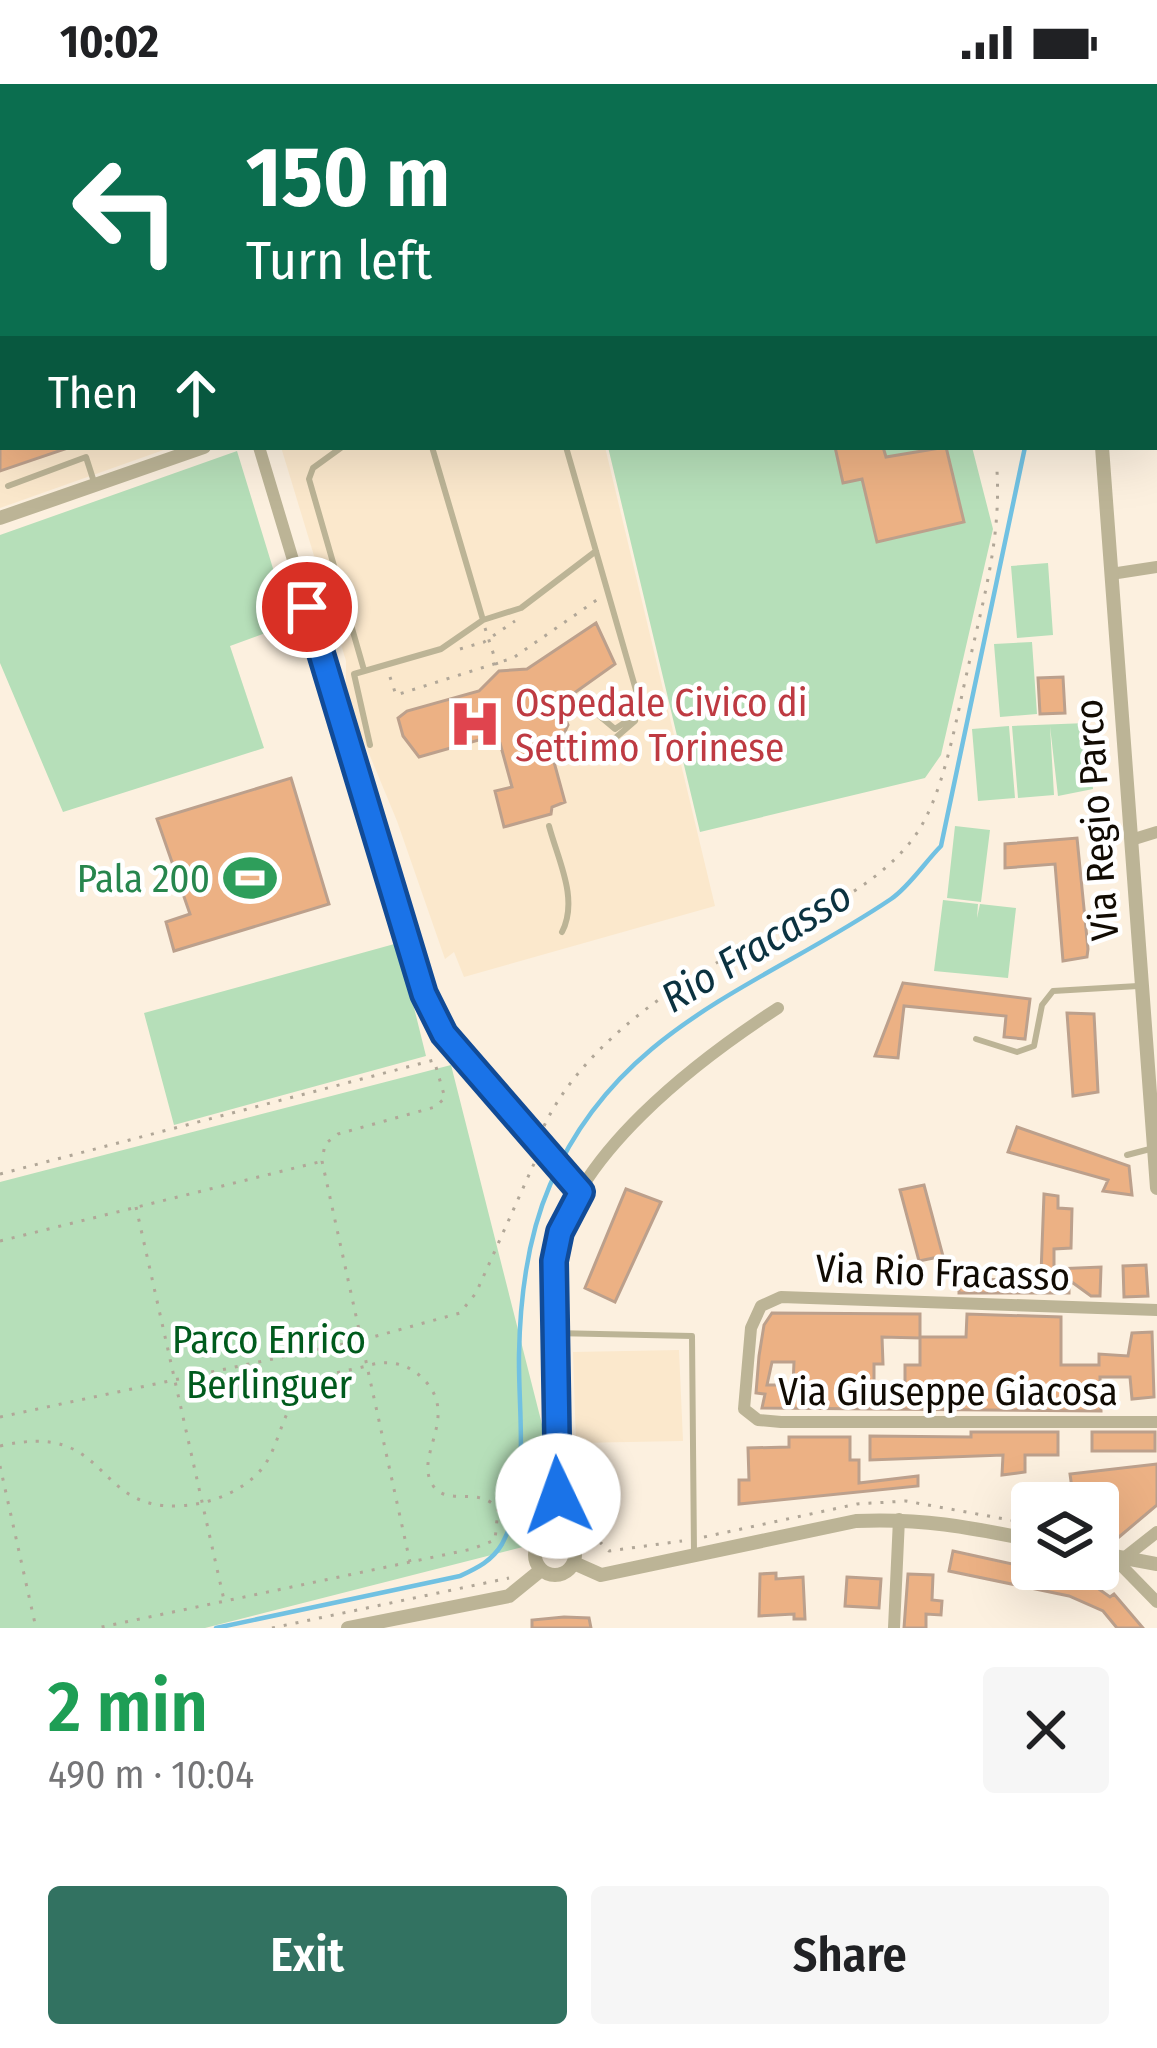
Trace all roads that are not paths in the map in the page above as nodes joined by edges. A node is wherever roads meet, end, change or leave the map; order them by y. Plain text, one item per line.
1 (83, 450) edge
2 (195, 450) edge
3 (260, 450) edge
4 (339, 450) edge
5 (433, 450) edge
6 (567, 450) edge
7 (1102, 450) edge
8 (86, 457) junction
9 (95, 485) junction
10 (8, 486) dead end
11 (0, 518) edge
12 (596, 551) junction
13 (1157, 567) edge
14 (1112, 574) junction
15 (483, 620) junction
16 (364, 670) junction
17 (569, 712) dead end
18 (637, 718) junction
19 (559, 742) dead end
20 (370, 745) dead end
21 (549, 826) dead end
22 (1157, 832) edge
23 (1131, 840) junction
24 (562, 932) dead end
25 (1142, 986) junction
26 (778, 1008) dead end
27 (976, 1039) dead end
28 (1155, 1148) edge
29 (1127, 1155) dead end
30 (1157, 1188) edge
31 (581, 1192) junction
32 (1157, 1310) edge
33 (553, 1333) junction
34 (744, 1408) joint
35 (1157, 1422) edge
36 (899, 1519) junction
37 (1157, 1532) edge
38 (557, 1535) junction
39 (1011, 1536) edge
40 (1119, 1552) edge
41 (694, 1553) junction
42 (1119, 1557) edge
43 (574, 1563) junction
44 (1119, 1564) edge
45 (1157, 1564) edge
46 (541, 1570) junction
47 (1157, 1602) edge
48 (348, 1628) edge
49 (894, 1628) edge

1 - 8 lane
2 - 9 street
3 - 31 street
4 - 16 lane
5 - 15 lane
6 - 12 lane
7 - 14 street, Via Regio Parco
8 - 9 lane
8 - 10 lane
9 - 11 street
12 - 15 lane
12 - 18 lane
13 - 14 street
14 - 23 street, Via Regio Parco
15 - 16 lane
16 - 20 lane
17 - 18 lane
18 - 19 lane
21 - 24 lane
22 - 23 street
23 - 25 street, Via Regio Parco
25 - 27 lane
25 - 28 street, Via Regio Parco
26 - 31 street
28 - 29 lane
28 - 30 street, Via Regio Parco
31 - 33 street
32 - 34 street, Via Rio Fracasso
33 - 38 street
33 - 41 lane
34 - 35 street, Via Giuseppe Giacosa
36 - 39 street
36 - 41 street
36 - 49 street
37 - 40 street
38 - 43 street
38 - 46 street
41 - 43 street
42 - 45 street
43 - 46 street
44 - 47 street
46 - 48 street

